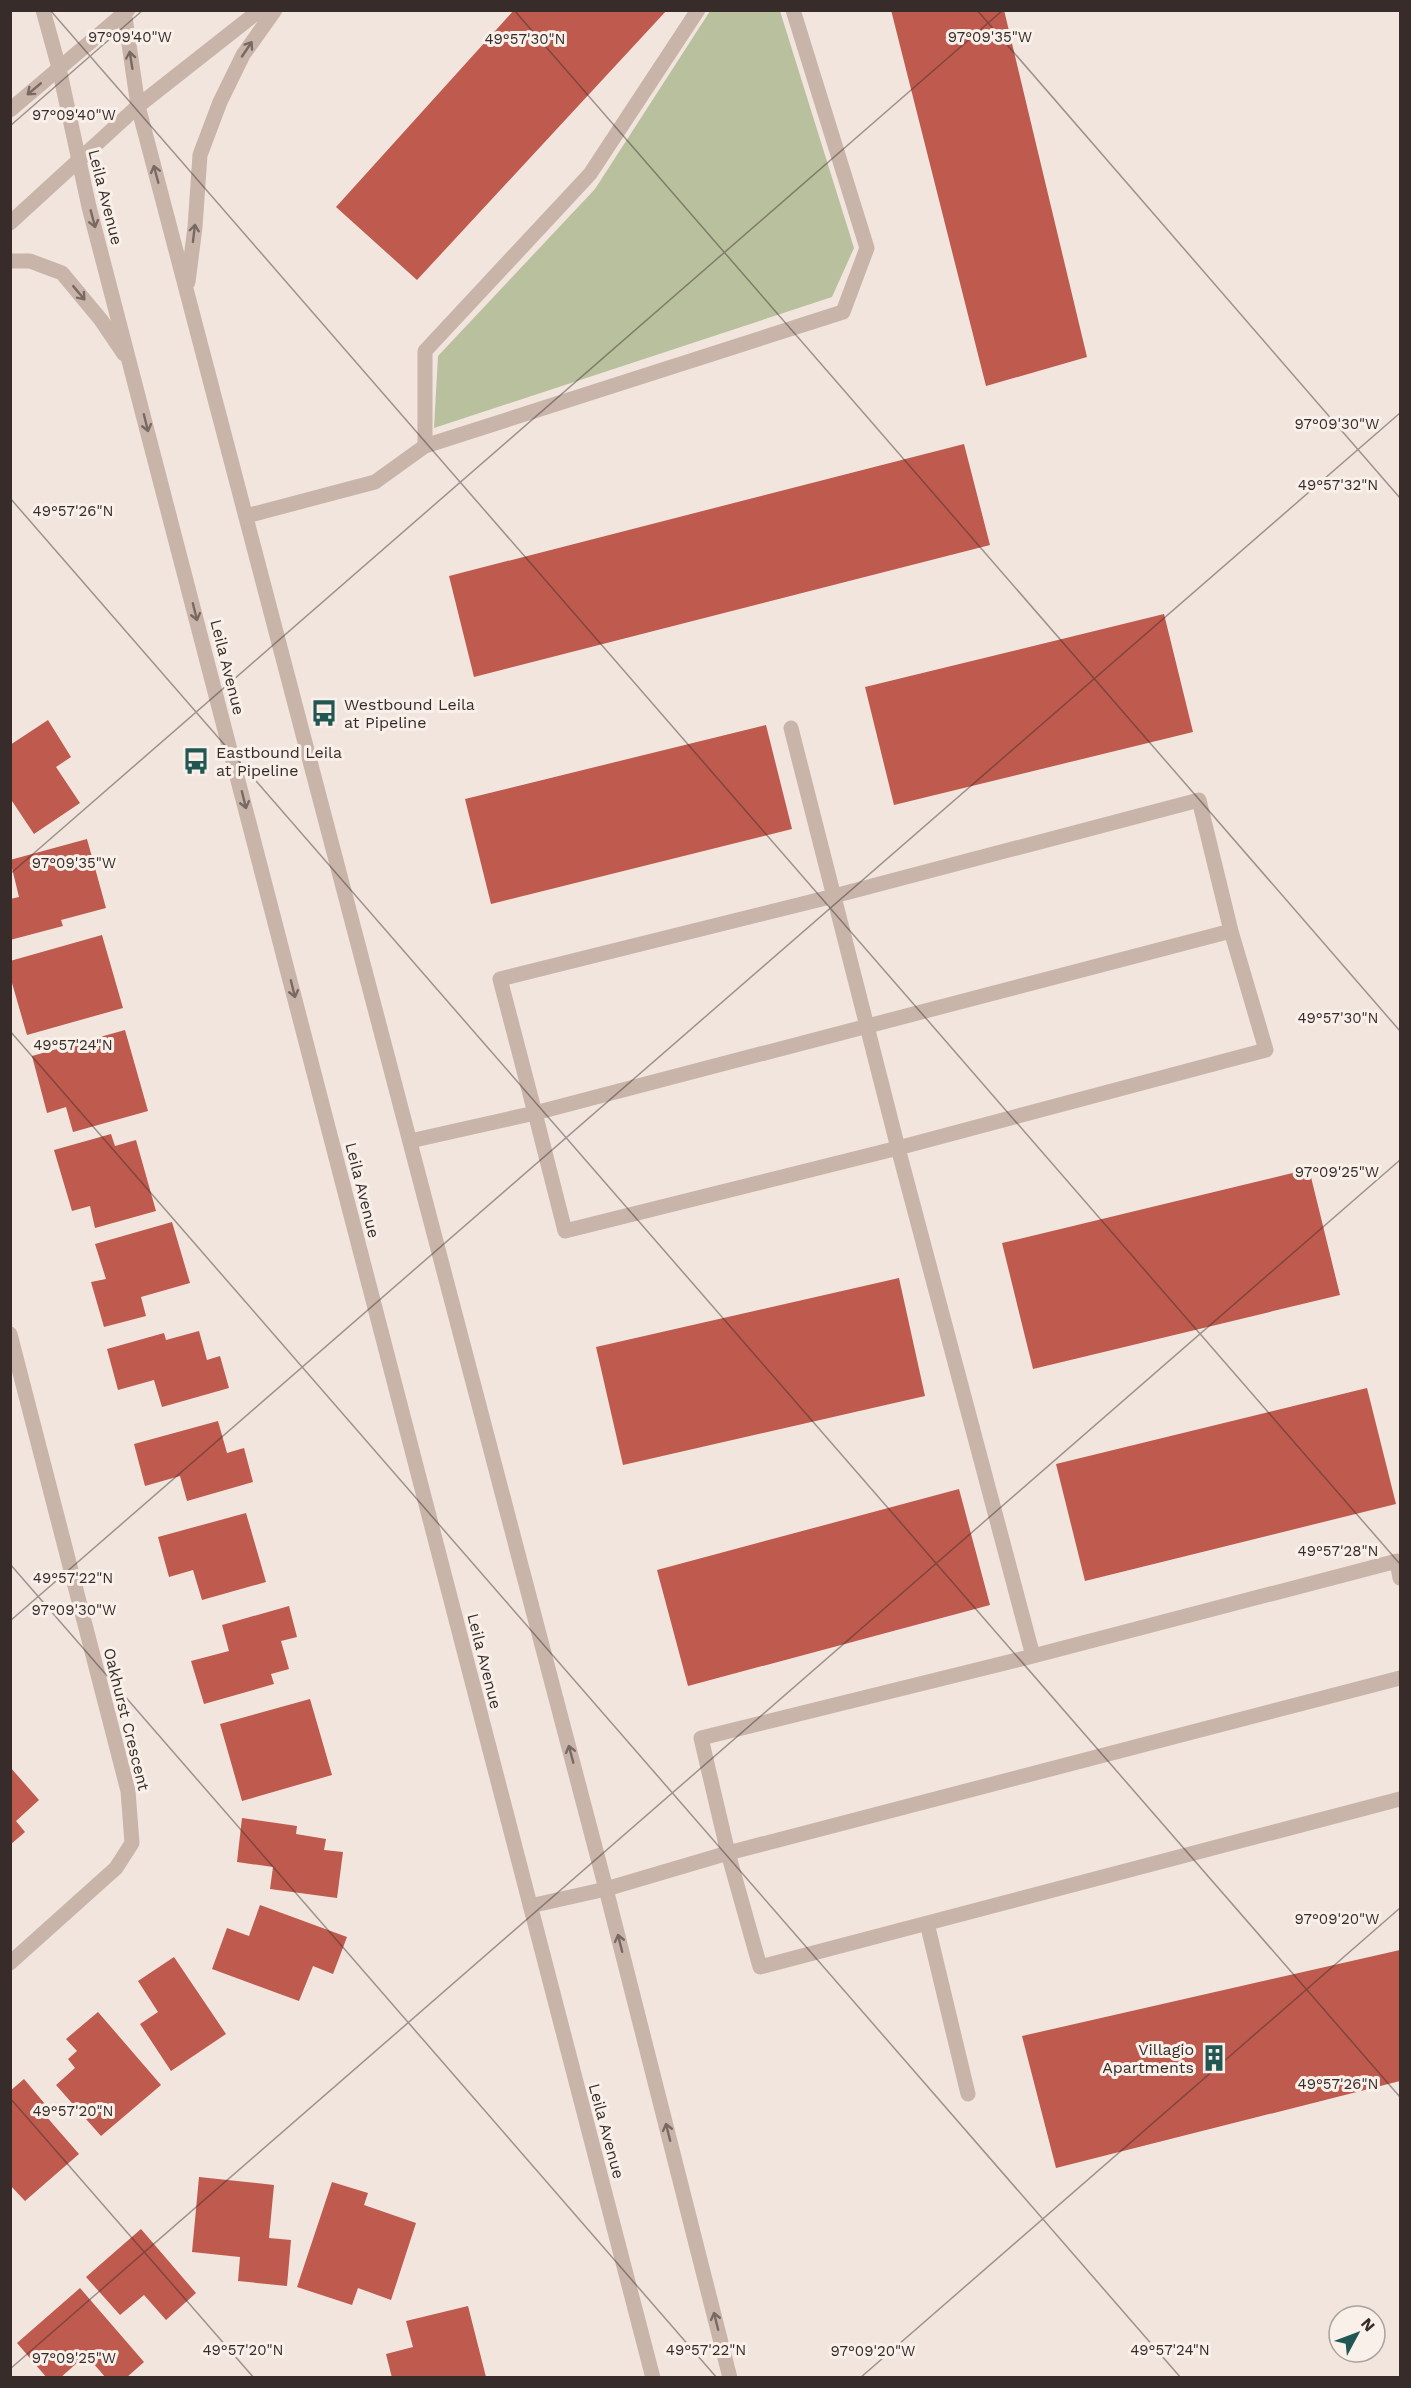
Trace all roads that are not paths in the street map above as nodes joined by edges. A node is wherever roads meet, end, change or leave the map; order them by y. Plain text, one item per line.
1 (43, 10) edge
2 (260, 10) edge
3 (275, 10) edge
4 (698, 10) edge
5 (793, 10) edge
6 (126, 12) edge
7 (59, 68) junction
8 (138, 106) junction
9 (10, 110) edge
10 (78, 163) junction
11 (10, 223) edge
12 (10, 261) edge
13 (187, 291) junction
14 (132, 366) junction
15 (425, 446) junction
16 (246, 516) junction
17 (791, 728) dead end
18 (834, 896) junction
19 (1232, 931) junction
20 (866, 1025) junction
21 (535, 1113) junction
22 (410, 1141) junction
23 (898, 1148) junction
24 (10, 1334) edge
25 (1401, 1578) edge
26 (1033, 1656) junction
27 (1401, 1678) edge
28 (1401, 1799) edge
29 (728, 1853) junction
30 (606, 1888) junction
31 (530, 1906) junction
32 (927, 1923) junction
33 (10, 1963) edge
34 (969, 2094) dead end
35 (653, 2378) edge
36 (730, 2378) edge

1 - 7 street, Leila Avenue
2 - 8 street
13 -> 3 street
4 - 15 street
5 - 15 street
6 - 7 street
8 -> 6 street
7 -> 9 street
7 - 10 street, Leila Avenue
8 - 10 street
13 -> 8 street
10 - 11 street
10 -> 14 street, Leila Avenue
12 -> 14 street
13 - 16 street
14 -> 31 street, Leila Avenue
15 - 16 street
16 - 22 street
17 - 18 street
18 - 19 street
18 - 20 street
18 - 21 street
19 - 20 street
19 - 23 street
20 - 21 street
20 - 23 street
21 - 22 street
21 - 23 street
30 -> 22 street
23 - 26 street
24 - 33 street, Oakhurst Crescent
25 - 26 street
26 - 29 street
27 - 29 street
28 - 32 street
29 - 30 street
29 - 32 street
30 - 31 street
36 -> 30 street
31 - 35 street, Leila Avenue
32 - 34 street

